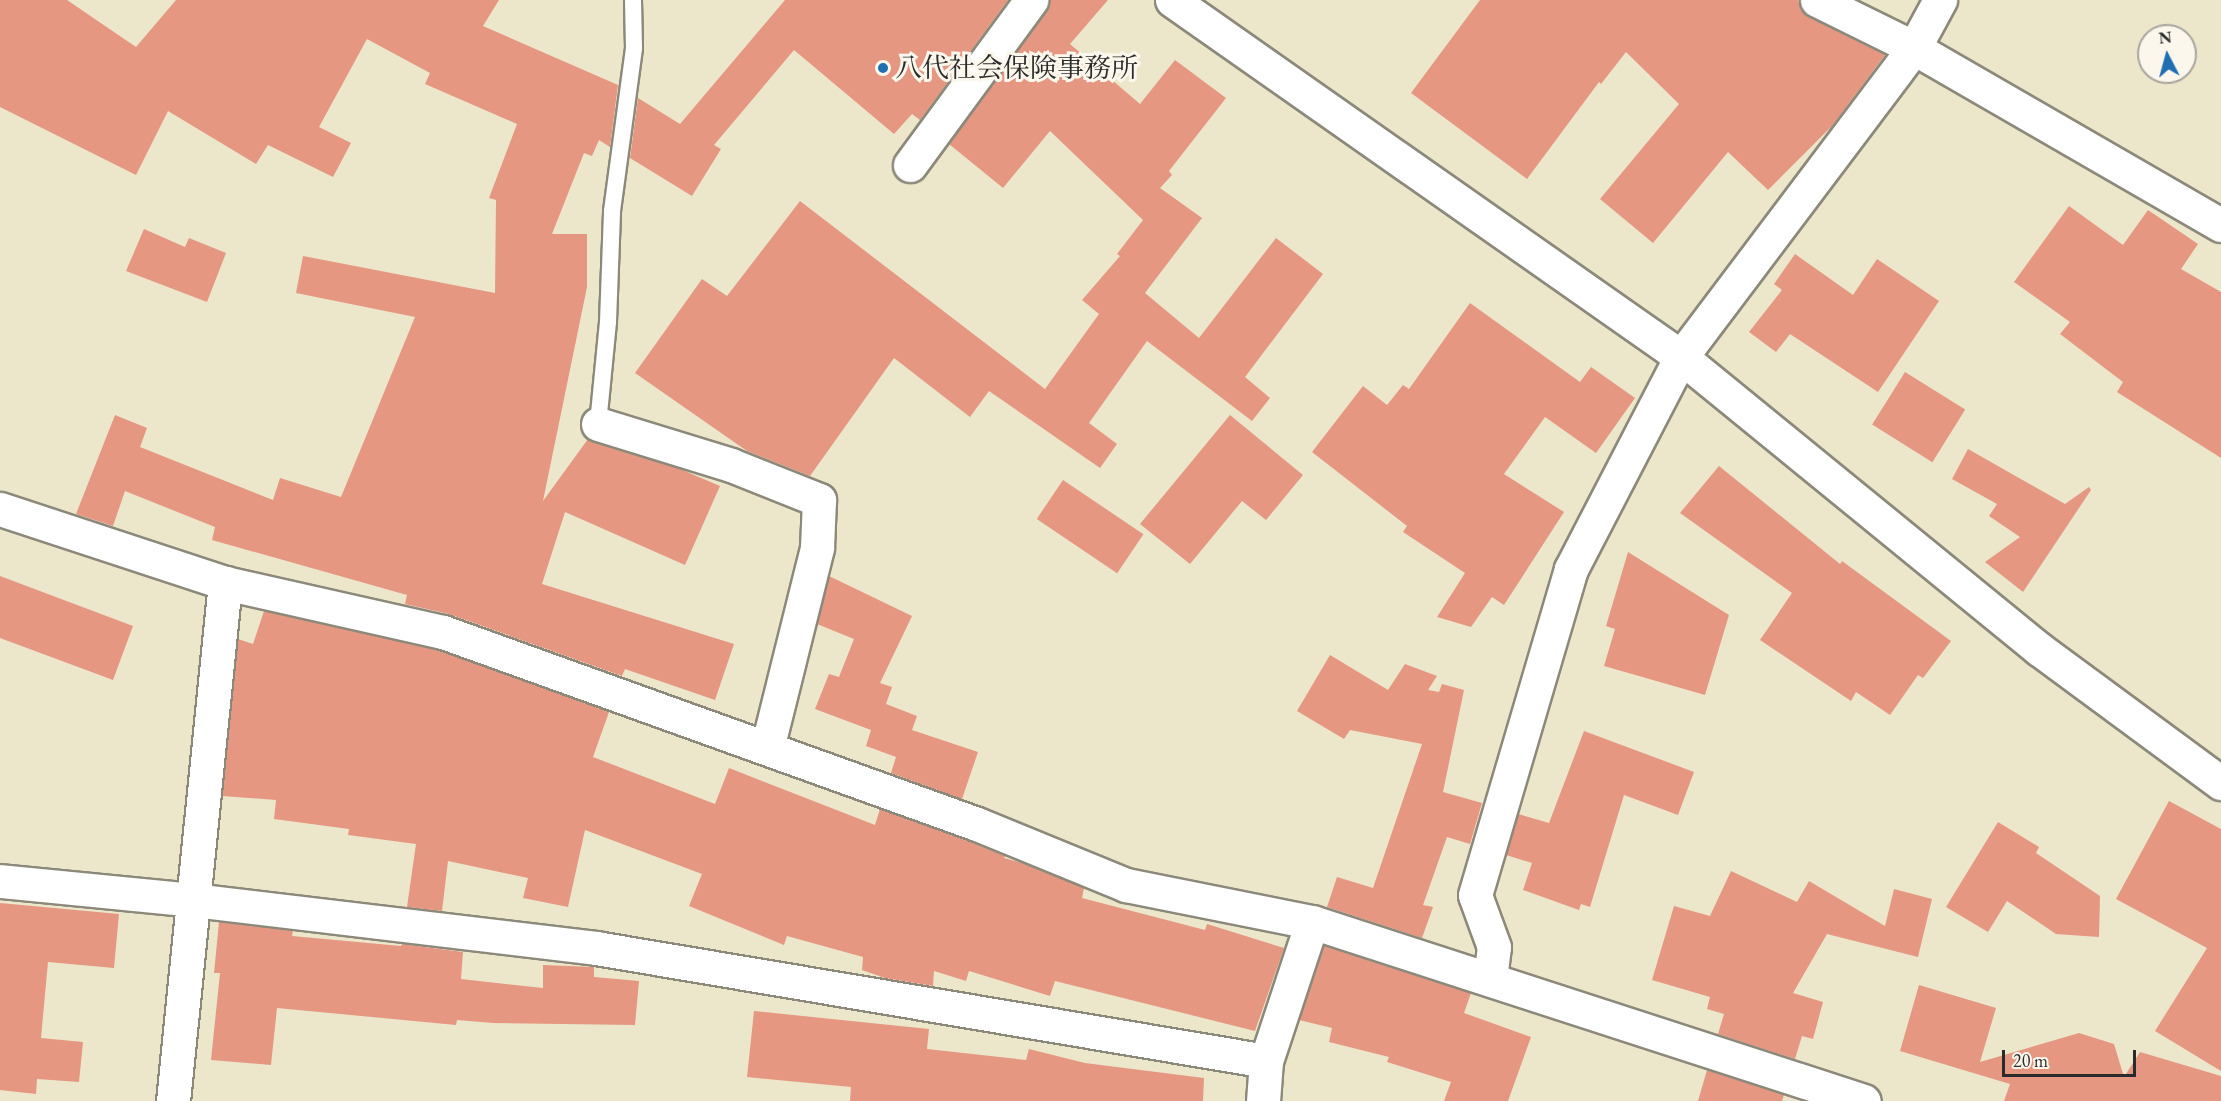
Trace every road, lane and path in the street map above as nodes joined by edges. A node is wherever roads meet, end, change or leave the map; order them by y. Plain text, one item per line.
1 (633, 0) edge
2 (1031, 0) edge
3 (1172, 0) edge
4 (1817, 0) edge
5 (1940, 0) edge
6 (1914, 48) junction
7 (910, 165) dead end
8 (2221, 225) edge
9 (1681, 357) junction
10 (598, 424) joint
11 (0, 509) edge
12 (225, 583) junction
13 (767, 748) junction
14 (2221, 783) edge
15 (0, 881) edge
16 (194, 900) junction
17 (1312, 922) junction
18 (1490, 979) junction
19 (1266, 1060) junction
20 (173, 1101) edge
21 (1263, 1101) edge
22 (1864, 1101) edge

1 - 10 lane
2 - 7 street
3 - 9 street
4 - 6 street
5 - 6 street
6 - 8 street
6 - 9 street
9 - 14 street
9 - 18 street
10 - 13 street
11 - 12 street
12 - 13 street
12 - 16 street
13 - 17 street
15 - 16 street
16 - 19 street
16 - 20 street
17 - 18 street
17 - 19 street
18 - 22 street
19 - 21 street

